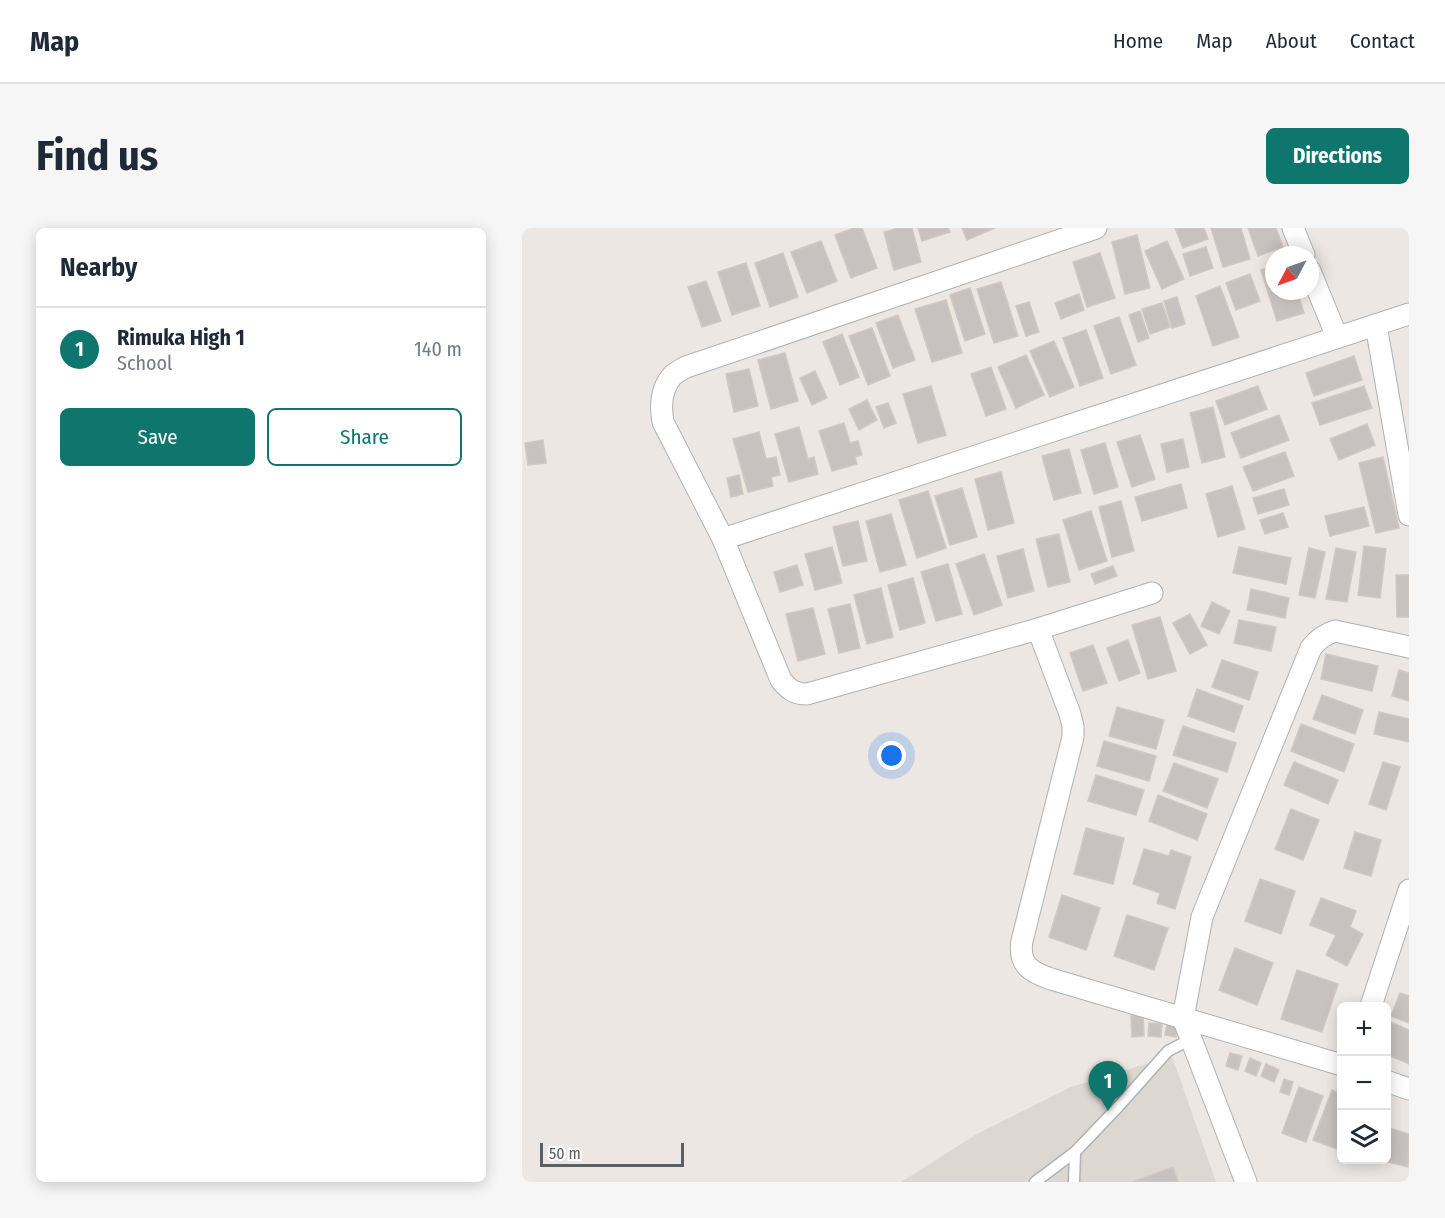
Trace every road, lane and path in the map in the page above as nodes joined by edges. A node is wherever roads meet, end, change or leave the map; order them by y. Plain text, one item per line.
1 (1096, 228) edge
2 (1293, 228) edge
3 (1300, 246) edge
4 (1319, 293) edge
5 (1409, 314) edge
6 (1376, 325) junction
7 (1337, 337) junction
8 (1409, 514) edge
9 (723, 539) junction
10 (1152, 593) dead end
11 (1038, 629) junction
12 (1409, 647) edge
13 (1409, 890) edge
14 (1372, 1002) edge
15 (1183, 1018) junction
16 (1191, 1039) junction
17 (1337, 1064) edge
18 (1391, 1083) edge
19 (1409, 1089) edge
20 (1075, 1152) junction
21 (1035, 1182) edge
22 (1074, 1182) edge
23 (1246, 1182) edge

1 - 9 street
2 - 3 street
4 - 7 street
5 - 6 street
6 - 7 street
6 - 8 street
7 - 9 street
9 - 11 street
10 - 11 street
11 - 15 street
12 - 15 street
13 - 14 street
15 - 16 street
15 - 17 street
16 - 20 lane
16 - 23 street
18 - 19 street
20 - 21 lane
20 - 22 lane

